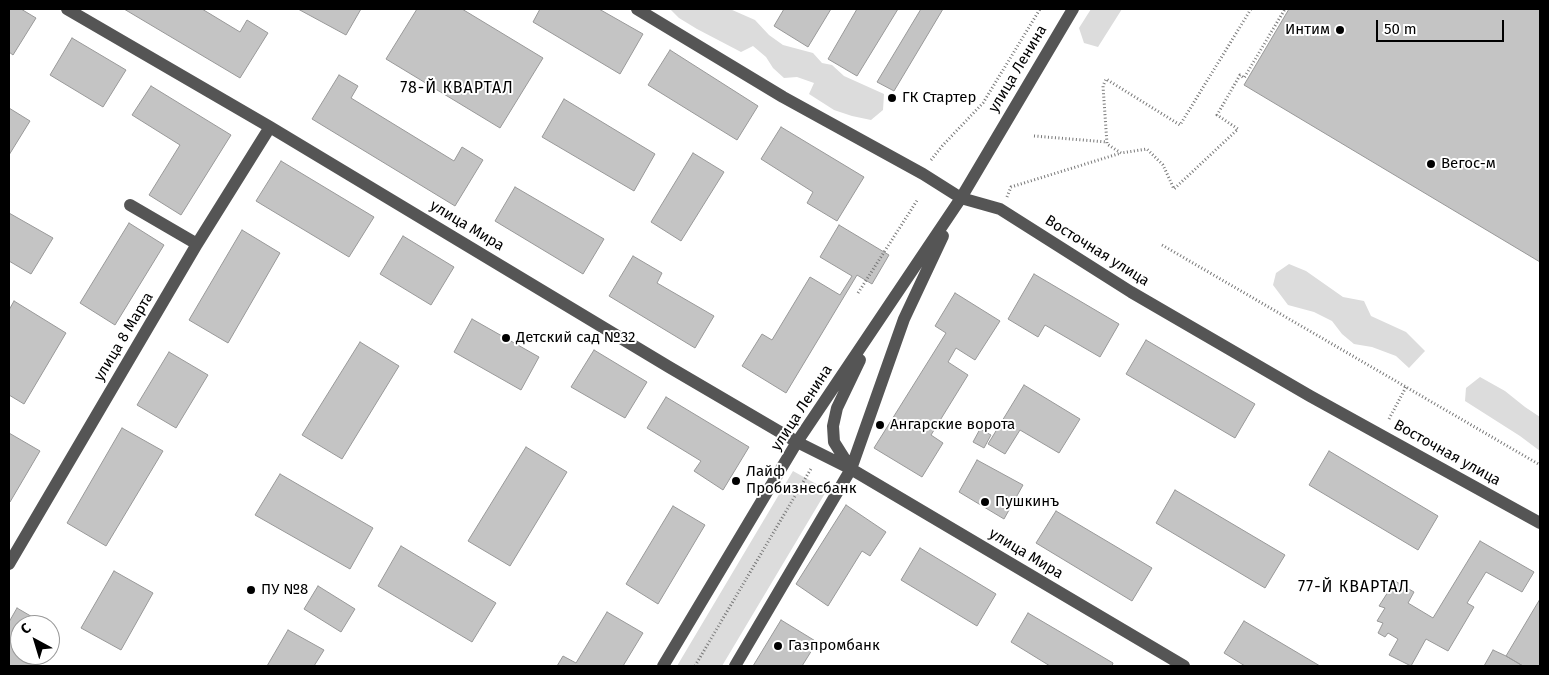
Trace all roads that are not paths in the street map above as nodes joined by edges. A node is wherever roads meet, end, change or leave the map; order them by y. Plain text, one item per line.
1 (68, 9) edge
2 (637, 9) edge
3 (1073, 9) edge
4 (270, 127) junction
5 (961, 198) junction
6 (130, 205) dead end
7 (198, 244) junction
8 (879, 321) junction
9 (797, 442) junction
10 (851, 470) junction
11 (1540, 523) edge
12 (9, 564) edge
13 (1166, 662) edge
14 (662, 666) edge
15 (735, 666) edge
16 (1184, 666) edge

1 - 4 street, улица Мира
2 - 5 street, Восточная улица
3 - 5 street, улица Ленина
4 - 7 street, улица 8 Марта
4 - 9 street, улица Мира
5 - 8 street, улица Ленина
5 - 10 street, улица Ленина
5 - 11 street, Восточная улица
6 - 7 street
7 - 12 street, улица 8 Марта
8 - 9 street, улица Ленина
8 - 10 street, улица Мира
9 - 10 street, улица Мира
9 - 14 street, улица Ленина
10 - 13 street, улица Мира
10 - 15 street, улица Ленина
13 - 16 street, улица Мира

